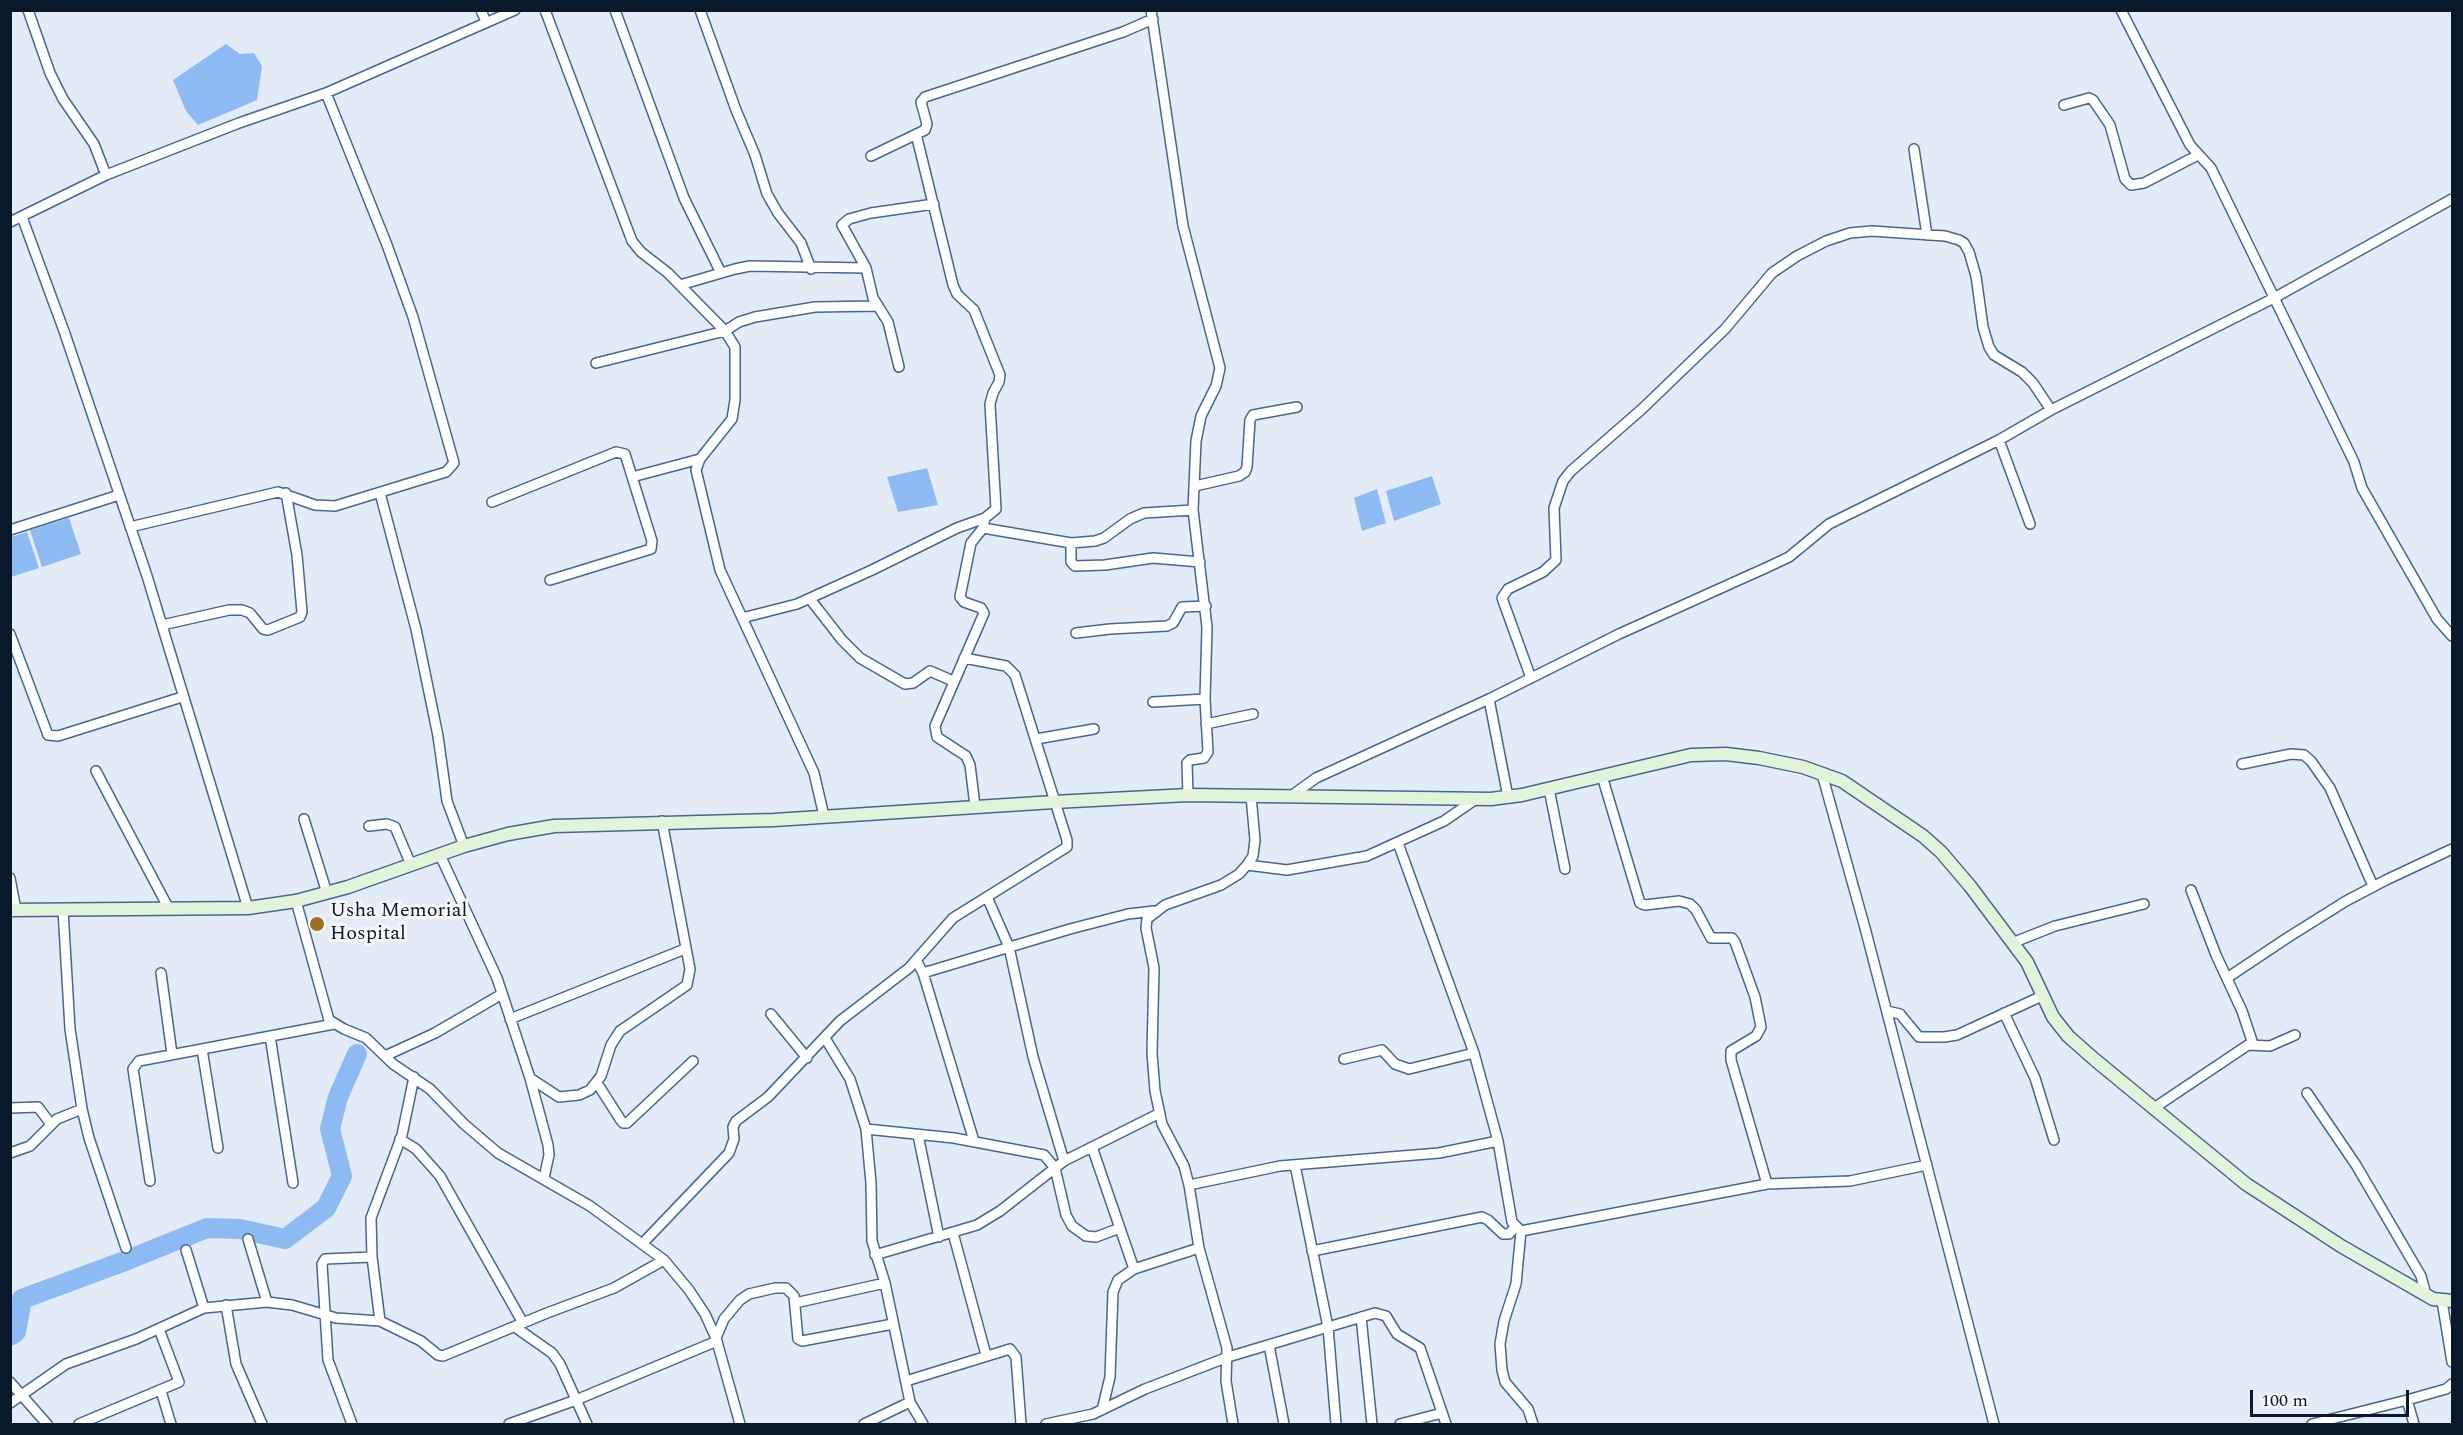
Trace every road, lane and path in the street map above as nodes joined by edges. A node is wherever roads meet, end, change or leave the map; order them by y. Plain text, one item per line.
1 (28, 10) edge
2 (481, 10) edge
3 (515, 10) edge
4 (545, 10) edge
5 (615, 10) edge
6 (700, 10) edge
7 (2121, 10) edge
8 (1152, 15) edge
9 (486, 22) junction
10 (326, 93) junction
11 (2064, 105) dead end
12 (916, 134) junction
13 (1914, 149) dead end
14 (2198, 155) junction
15 (871, 156) dead end
16 (106, 175) junction
17 (2452, 199) edge
18 (934, 204) junction
19 (22, 217) junction
20 (10, 222) edge
21 (1928, 235) junction
22 (866, 268) junction
23 (811, 269) junction
24 (721, 273) junction
25 (680, 285) junction
26 (2274, 298) junction
27 (877, 306) junction
28 (725, 331) junction
29 (596, 363) dead end
30 (899, 367) dead end
31 (1297, 407) dead end
32 (2051, 410) junction
33 (1999, 441) junction
34 (700, 459) junction
35 (632, 477) junction
36 (1195, 486) junction
37 (286, 493) junction
38 (380, 493) junction
39 (119, 495) junction
40 (492, 502) dead end
41 (1193, 510) junction
42 (984, 523) junction
43 (2030, 524) dead end
44 (130, 527) junction
45 (10, 530) edge
46 (1071, 543) junction
47 (1200, 562) junction
48 (550, 580) dead end
49 (810, 599) junction
50 (1206, 606) junction
51 (742, 618) junction
52 (162, 625) junction
53 (1076, 633) dead end
54 (10, 634) edge
55 (2452, 636) edge
56 (964, 658) junction
57 (1531, 678) junction
58 (953, 681) junction
59 (182, 697) junction
60 (1205, 699) junction
61 (1489, 699) junction
62 (1152, 702) dead end
63 (1253, 714) dead end
64 (1206, 724) junction
65 (1094, 729) dead end
66 (1036, 739) junction
67 (2242, 764) dead end
68 (96, 771) dead end
69 (1822, 774) junction
70 (1602, 776) junction
71 (1549, 789) junction
72 (1188, 795) junction
73 (1251, 796) junction
74 (1291, 796) junction
75 (1508, 797) junction
76 (1476, 799) junction
77 (1054, 802) junction
78 (975, 806) junction
79 (824, 816) junction
80 (304, 819) dead end
81 (662, 821) junction
82 (369, 826) dead end
83 (1398, 843) junction
84 (464, 846) junction
85 (2452, 849) edge
86 (440, 855) junction
87 (411, 865) junction
88 (1248, 865) junction
89 (1565, 869) dead end
90 (10, 878) edge
91 (2373, 886) junction
92 (2191, 890) dead end
93 (327, 893) junction
94 (987, 897) junction
95 (296, 901) junction
96 (2144, 904) dead end
97 (248, 908) junction
98 (169, 909) junction
99 (13, 910) edge
100 (63, 910) junction
101 (1154, 911) junction
102 (2012, 943) junction
103 (1009, 947) junction
104 (685, 949) junction
105 (916, 960) junction
106 (161, 973) dead end
107 (923, 974) junction
108 (2227, 978) junction
109 (502, 994) junction
110 (2043, 996) junction
111 (1887, 1011) junction
112 (2004, 1013) junction
113 (771, 1014) dead end
114 (510, 1019) junction
115 (334, 1024) junction
116 (2295, 1035) dead end
117 (270, 1036) junction
118 (825, 1038) junction
119 (2253, 1044) junction
120 (202, 1049) junction
121 (1474, 1053) junction
122 (172, 1054) junction
123 (385, 1056) junction
124 (807, 1058) junction
125 (1344, 1059) dead end
126 (693, 1061) dead end
127 (414, 1077) junction
128 (530, 1078) junction
129 (597, 1083) junction
130 (2307, 1093) dead end
131 (10, 1108) edge
132 (2154, 1108) junction
133 (82, 1109) junction
134 (1160, 1113) junction
135 (50, 1124) junction
136 (866, 1129) junction
137 (918, 1135) junction
138 (401, 1137) junction
139 (2054, 1140) dead end
140 (1498, 1141) junction
141 (975, 1142) junction
142 (1092, 1147) junction
143 (218, 1148) dead end
144 (10, 1153) edge
145 (1064, 1161) junction
146 (1295, 1165) junction
147 (1927, 1166) junction
148 (1055, 1168) junction
149 (544, 1178) junction
150 (150, 1181) dead end
151 (293, 1183) dead end
152 (1767, 1184) junction
153 (1189, 1185) junction
154 (1120, 1228) junction
155 (1518, 1229) junction
156 (953, 1233) junction
157 (939, 1237) junction
158 (248, 1239) dead end
159 (643, 1243) junction
160 (126, 1248) dead end
161 (1199, 1248) junction
162 (186, 1251) dead end
163 (1312, 1251) junction
164 (875, 1255) junction
165 (372, 1257) junction
166 (664, 1260) junction
167 (1134, 1269) junction
168 (885, 1283) junction
169 (2426, 1295) junction
170 (2447, 1301) edge
171 (267, 1302) junction
172 (795, 1303) junction
173 (226, 1305) junction
174 (204, 1308) junction
175 (324, 1315) junction
176 (1361, 1317) junction
177 (380, 1321) junction
178 (893, 1324) junction
179 (519, 1325) junction
180 (1328, 1328) junction
181 (159, 1329) junction
182 (716, 1340) junction
183 (1269, 1345) junction
184 (986, 1355) junction
185 (1228, 1357) junction
186 (2452, 1362) edge
187 (906, 1381) junction
188 (10, 1382) edge
189 (2452, 1384) edge
190 (161, 1391) junction
191 (21, 1396) junction
192 (576, 1400) junction
193 (2407, 1400) junction
194 (910, 1402) junction
195 (10, 1403) edge
196 (1102, 1410) junction
197 (1442, 1413) junction
198 (47, 1425) edge
199 (79, 1425) edge
200 (171, 1425) edge
201 (262, 1425) edge
202 (352, 1425) edge
203 (509, 1425) edge
204 (587, 1425) edge
205 (740, 1425) edge
206 (864, 1425) edge
207 (923, 1425) edge
208 (1021, 1425) edge
209 (1046, 1425) edge
210 (1233, 1425) edge
211 (1284, 1425) edge
212 (1336, 1425) edge
213 (1372, 1425) edge
214 (1400, 1425) edge
215 (1446, 1425) edge
216 (1533, 1425) edge
217 (1994, 1425) edge
218 (2312, 1425) edge
219 (2414, 1425) edge

1 - 16 street
2 - 9 street
3 - 9 street
4 - 25 street
5 - 24 street
6 - 23 street
7 - 14 street
8 - 12 street
8 - 36 street
9 - 10 street
10 - 16 street
10 - 38 street
11 - 14 street
12 - 15 street
12 - 18 street
13 - 21 street
14 - 26 street
16 - 19 street
17 - 26 street
18 - 22 street
18 - 42 street
19 - 20 street
19 - 39 street
21 - 32 street
21 - 57 street
22 - 23 street
22 - 27 street
23 - 24 street
24 - 25 street
25 - 28 street
26 - 32 street
26 - 55 street
27 - 28 street
27 - 30 street
28 - 29 street
28 - 34 street
31 - 36 street
32 - 33 street
33 - 43 street
33 - 57 street
34 - 35 street
34 - 51 street
35 - 40 street
35 - 48 street
36 - 41 street
37 - 38 street
37 - 44 street
37 - 52 street
38 - 84 street
39 - 44 street
39 - 45 street
41 - 46 street
41 - 47 street
42 - 46 street
42 - 49 street
42 - 56 street
44 - 52 street
46 - 47 street
47 - 50 street
49 - 51 street
49 - 58 street
50 - 53 street
50 - 60 street
51 - 79 street
52 - 59 street
54 - 59 street
56 - 58 street
56 - 66 street
57 - 61 street
58 - 78 street
59 - 97 street
60 - 62 street
60 - 64 street
61 - 74 street
61 - 75 street
63 - 64 street
64 - 72 street
65 - 66 street
66 - 77 street
67 - 91 street
68 - 98 street
69 - 70 street
69 - 102 street
69 - 111 street
70 - 71 street
70 - 152 street
71 - 75 street
71 - 89 street
72 - 73 street
72 - 77 street
73 - 74 street
73 - 88 street
74 - 76 street
75 - 76 street
76 - 83 street
77 - 78 street
77 - 94 street
78 - 79 street
79 - 81 street
80 - 93 street
81 - 84 street
81 - 104 street
82 - 87 street
83 - 88 street
83 - 121 street
84 - 86 street
85 - 91 street
86 - 87 street
86 - 109 street
87 - 93 street
88 - 101 street
90 - 99 street
91 - 108 street
92 - 108 street
93 - 95 street
94 - 103 street
94 - 105 street
95 - 97 street
95 - 115 street
96 - 102 street
97 - 98 street
98 - 100 street
99 - 100 street
100 - 133 street
101 - 103 street
101 - 134 street
102 - 110 street
103 - 107 street
103 - 145 street
104 - 114 street
104 - 129 street
105 - 107 street
105 - 118 street
106 - 122 street
107 - 141 street
108 - 119 street
109 - 114 street
109 - 123 street
110 - 112 street
110 - 132 street
111 - 112 street
111 - 147 street
112 - 139 street
113 - 124 street
114 - 128 street
115 - 117 street
115 - 123 street
116 - 119 street
117 - 120 street
117 - 151 street
118 - 124 street
118 - 136 street
119 - 132 street
120 - 122 street
120 - 143 street
121 - 125 street
121 - 140 street
122 - 150 street
123 - 127 street
124 - 159 street
126 - 129 street
127 - 138 street
127 - 149 street
128 - 129 street
128 - 149 street
130 - 169 street
131 - 135 street
132 - 169 street
133 - 135 street
133 - 160 street
134 - 142 street
134 - 153 street
135 - 144 street
136 - 137 street
136 - 164 street
137 - 141 street
137 - 157 street
138 - 165 street
138 - 179 street
140 - 146 street
140 - 155 street
141 - 148 street
142 - 145 street
142 - 154 street
145 - 148 street
146 - 153 street
146 - 163 street
147 - 152 street
147 - 217 street
148 - 154 street
148 - 156 street
149 - 159 street
152 - 155 street
153 - 161 street
154 - 167 street
155 - 163 street
155 - 216 street
156 - 157 street
156 - 184 street
157 - 164 street
158 - 171 street
159 - 166 street
161 - 167 street
161 - 185 street
162 - 174 street
163 - 180 street
164 - 168 street
165 - 175 street
165 - 177 street
166 - 179 street
166 - 182 street
167 - 196 street
168 - 172 street
168 - 178 street
169 - 170 street
170 - 186 street
171 - 173 street
171 - 175 street
172 - 178 street
172 - 182 street
173 - 174 street
173 - 201 street
174 - 181 street
175 - 177 street
175 - 202 street
176 - 180 street
176 - 197 street
176 - 213 street
177 - 179 street
178 - 187 street
179 - 192 street
180 - 183 street
180 - 212 street
181 - 190 street
181 - 191 street
182 - 192 street
182 - 205 street
183 - 185 street
183 - 211 street
184 - 187 street
184 - 208 street
185 - 196 street
185 - 210 street
187 - 194 street
188 - 191 street
189 - 193 street
190 - 199 street
190 - 200 street
191 - 195 street
191 - 198 street
192 - 203 street
192 - 204 street
193 - 218 street
193 - 219 street
194 - 206 street
194 - 207 street
196 - 209 street
197 - 214 street
197 - 215 street

